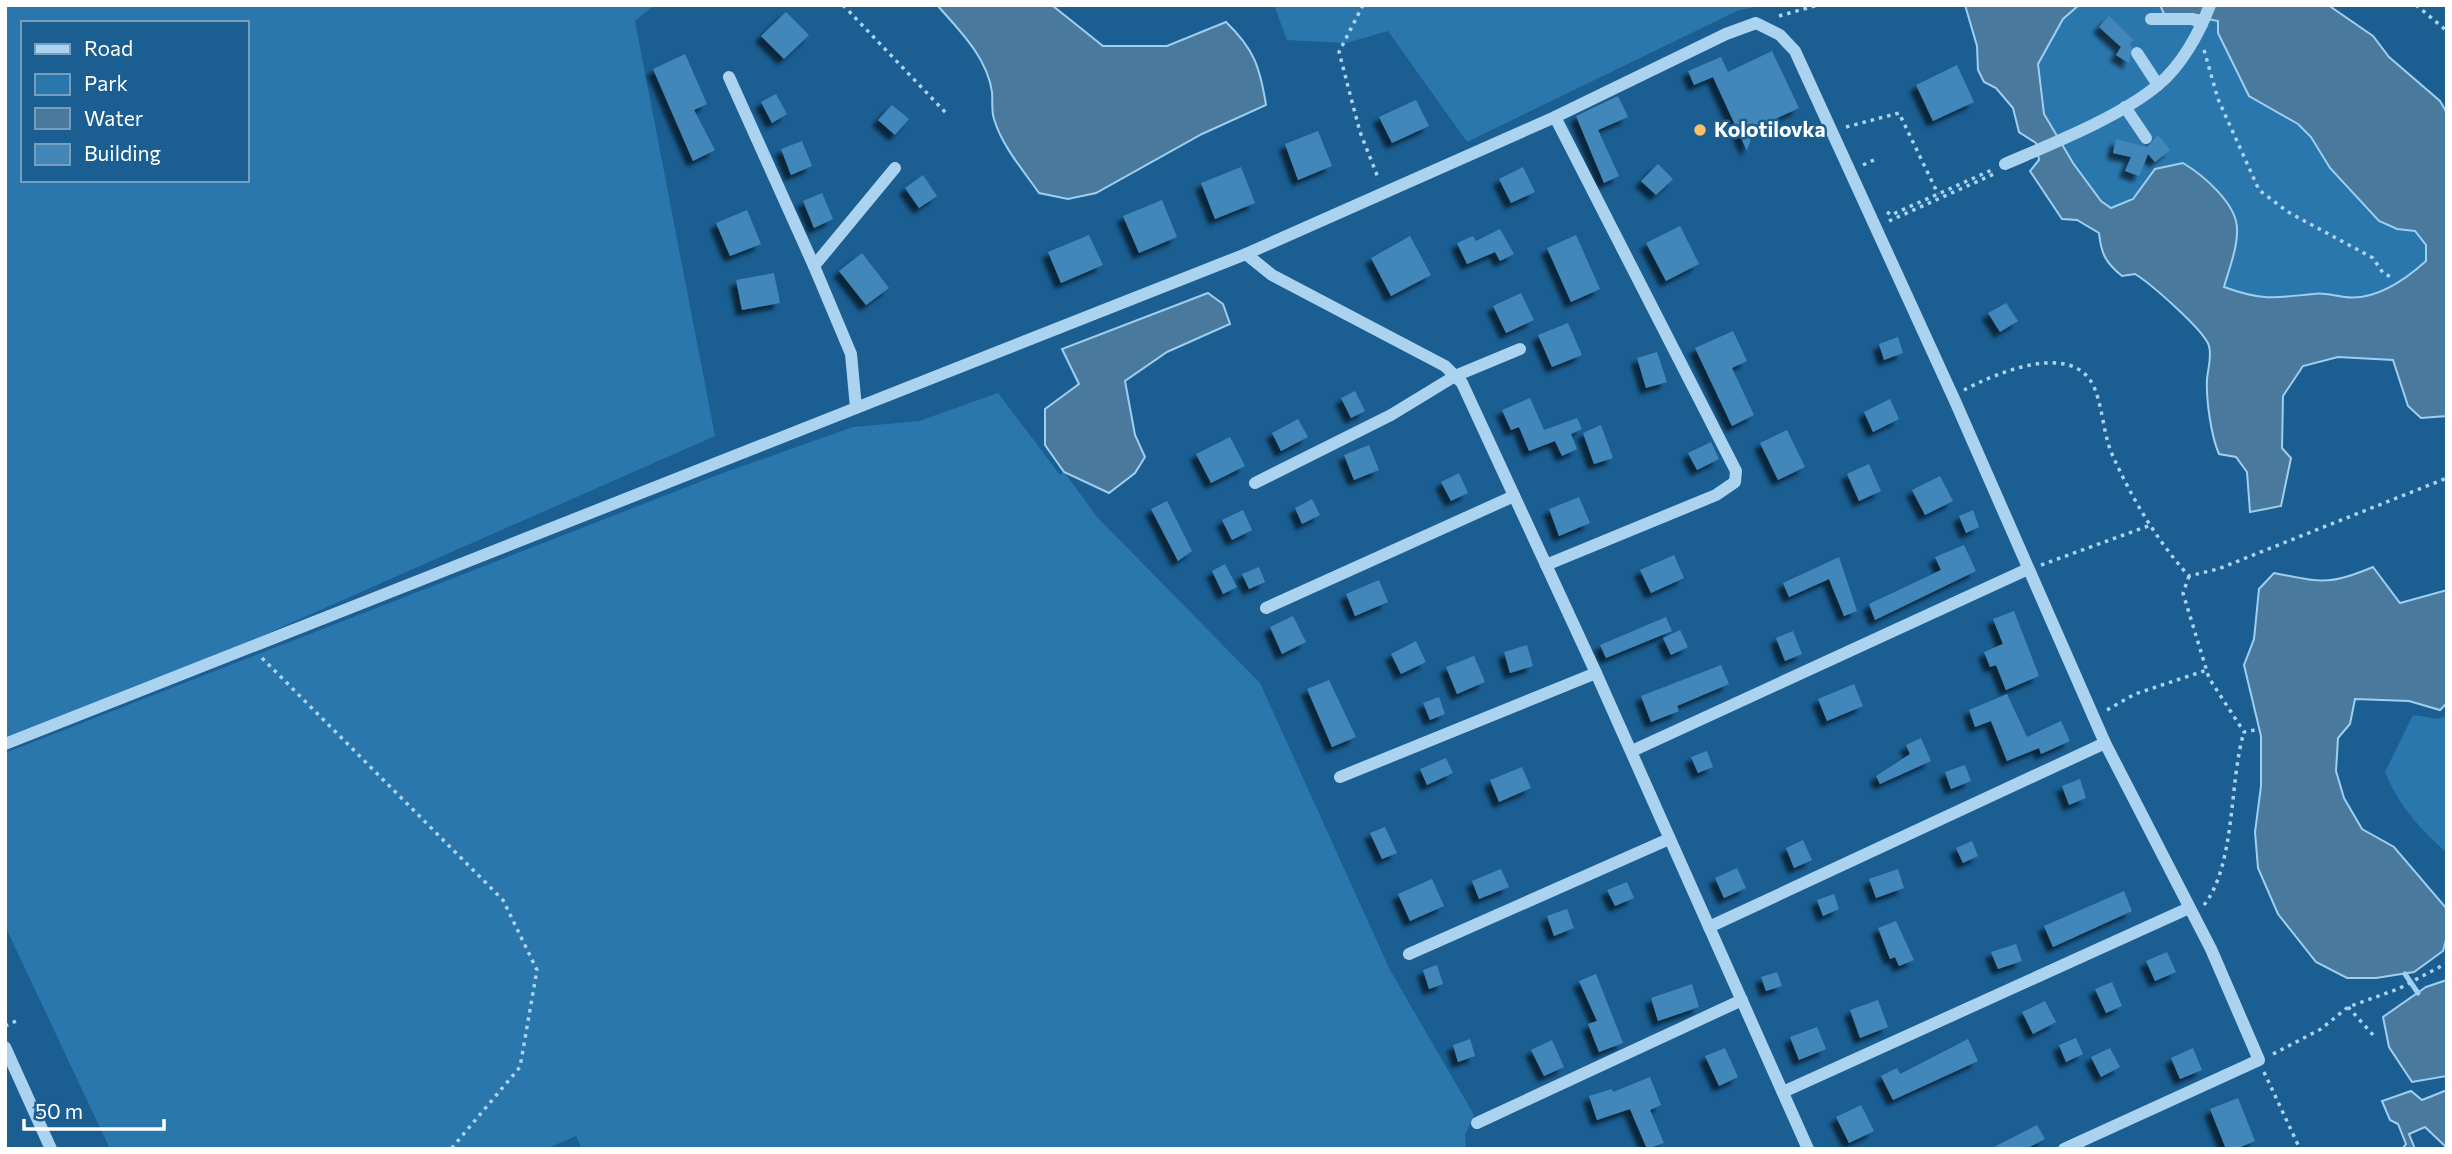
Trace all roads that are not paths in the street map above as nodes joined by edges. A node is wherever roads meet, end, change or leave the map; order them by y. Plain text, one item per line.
1 (2151, 19) dead end
2 (2204, 20) edge
3 (2137, 53) dead end
4 (729, 77) dead end
5 (2158, 85) junction
6 (2125, 107) junction
7 (1555, 117) junction
8 (2146, 138) dead end
9 (2005, 164) road end
10 (895, 168) dead end
11 (1246, 254) junction
12 (814, 265) junction
13 (1520, 349) dead end
14 (1455, 376) junction
15 (856, 408) junction
16 (1255, 484) dead end
17 (1514, 496) junction
18 (1546, 565) junction
19 (2028, 569) junction
20 (1266, 608) dead end
21 (1596, 673) junction
22 (2105, 743) junction
23 (5, 744) edge
24 (1632, 751) junction
25 (1340, 777) dead end
26 (1669, 839) junction
27 (2189, 908) junction
28 (1709, 927) junction
29 (1409, 954) dead end
30 (1742, 1000) junction
31 (5, 1047) edge
32 (1783, 1092) junction
33 (1477, 1122) dead end
34 (51, 1149) edge
35 (1808, 1149) edge
36 (2064, 1149) edge

1 - 2 street
2 - 5 street
3 - 5 street
4 - 12 street
5 - 6 street
6 - 8 street
6 - 9 street
7 - 11 street
7 - 18 street
7 - 19 street
10 - 12 street
11 - 14 street
11 - 15 street
12 - 15 street
13 - 14 street
14 - 16 street
14 - 17 street
15 - 23 street
17 - 18 street
17 - 20 street
18 - 21 street
19 - 22 street
19 - 24 street
21 - 24 street
21 - 25 street
22 - 27 street
22 - 28 street
24 - 26 street
26 - 28 street
26 - 29 street
27 - 32 street
27 - 36 street
28 - 30 street
30 - 32 street
30 - 33 street
31 - 34 street
32 - 35 street

